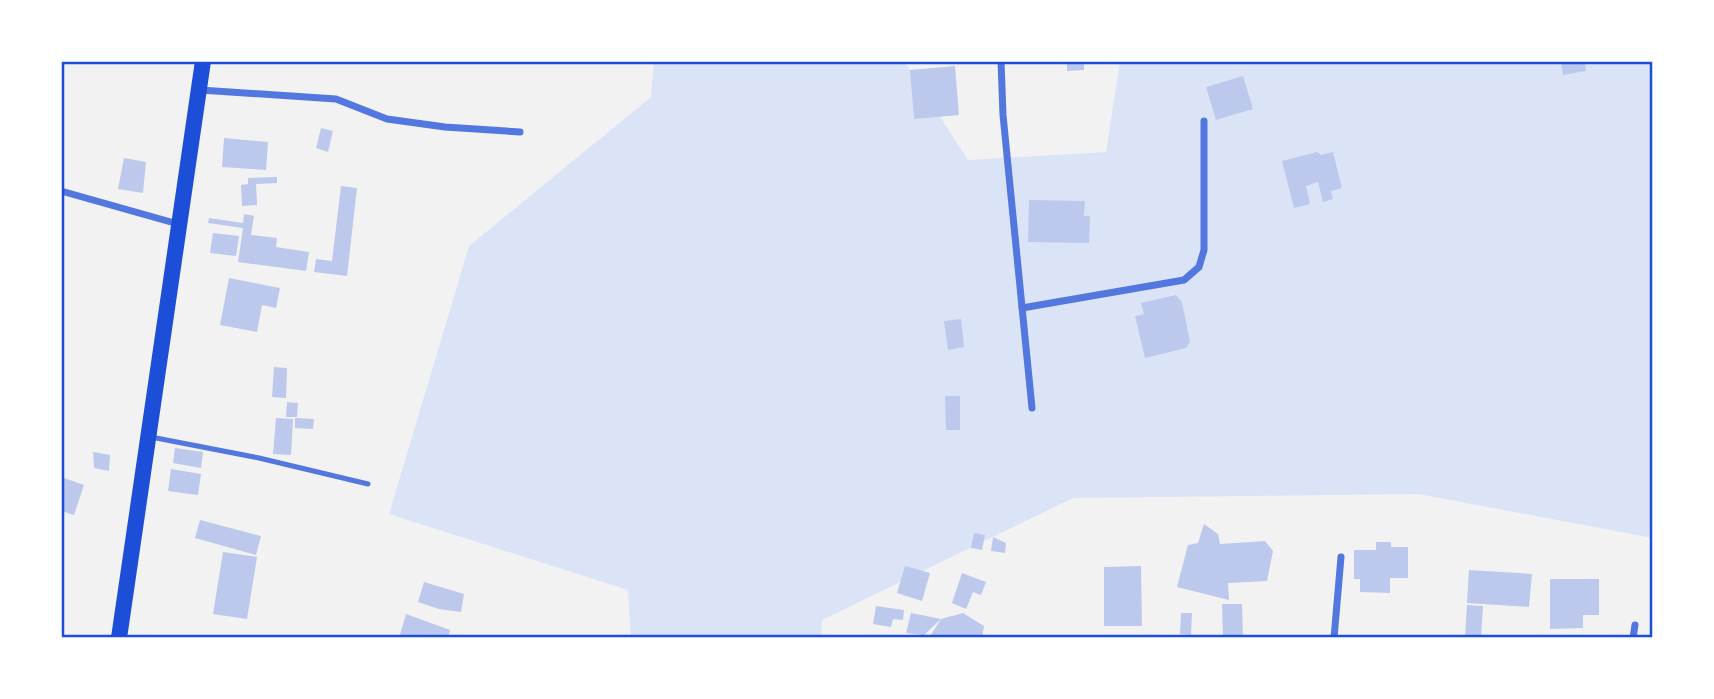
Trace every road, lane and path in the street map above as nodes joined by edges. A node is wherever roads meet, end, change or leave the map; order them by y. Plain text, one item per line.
1 (203, 61) edge
2 (1001, 61) edge
3 (199, 90) junction
4 (1204, 121) dead end
5 (520, 132) dead end
6 (61, 191) edge
7 (180, 225) junction
8 (1022, 308) junction
9 (1032, 408) dead end
10 (148, 437) junction
11 (368, 484) dead end
12 (1341, 557) dead end
13 (1635, 625) dead end
14 (122, 637) edge
15 (1334, 638) edge
16 (1633, 638) edge

1 - 3 highway
2 - 8 street
3 - 5 street
3 - 7 highway
4 - 8 street
6 - 7 street
7 - 10 highway
8 - 9 street
10 - 11 lane
10 - 14 highway
12 - 15 street
13 - 16 street

